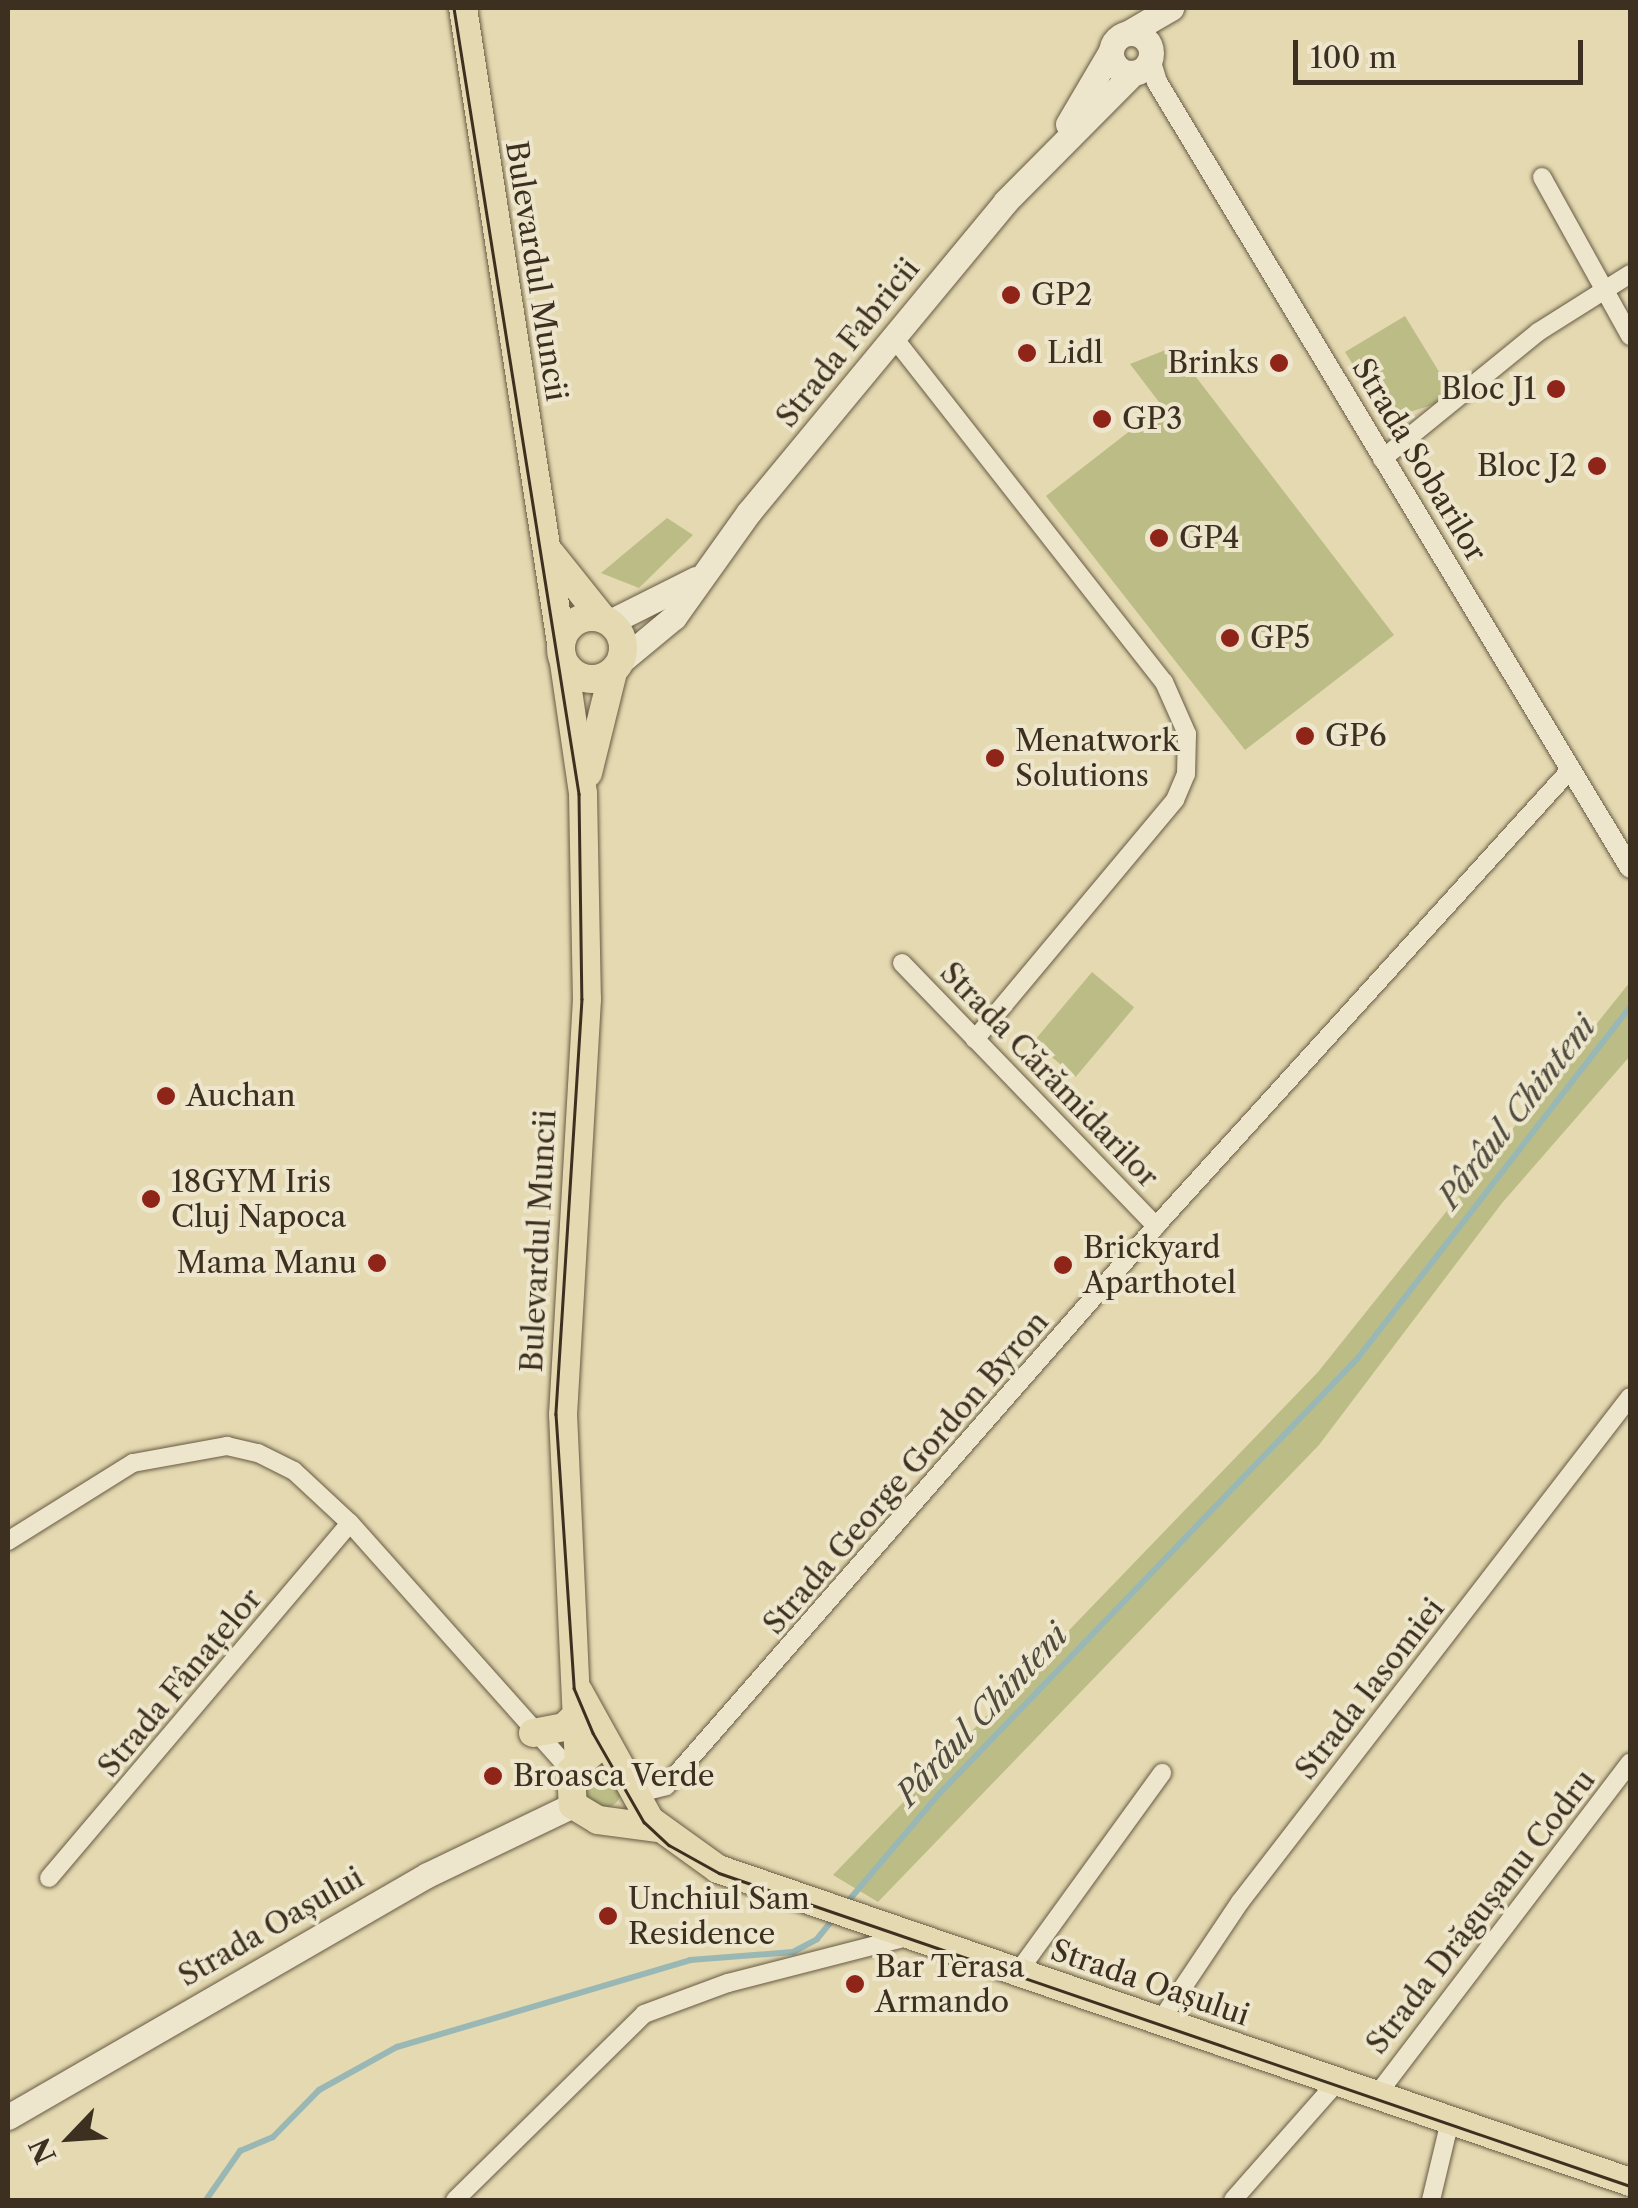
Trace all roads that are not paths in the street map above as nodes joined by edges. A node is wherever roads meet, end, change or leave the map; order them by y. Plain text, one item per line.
1 (463, 8) edge
2 (1168, 10) edge
3 (1119, 42) junction
4 (1147, 67) junction
5 (1053, 150) junction
6 (1542, 176) dead end
7 (1630, 274) edge
8 (1605, 290) junction
9 (1630, 336) edge
10 (894, 338) junction
11 (1382, 458) junction
12 (546, 544) junction
13 (696, 580) junction
14 (606, 620) junction
15 (562, 653) junction
16 (617, 667) junction
17 (1571, 769) junction
18 (583, 794) junction
19 (1630, 868) edge
20 (902, 963) dead end
21 (976, 1039) junction
22 (1156, 1226) junction
23 (1630, 1396) edge
24 (350, 1523) junction
25 (8, 1542) edge
26 (579, 1703) junction
27 (533, 1733) junction
28 (610, 1751) junction
29 (1630, 1763) edge
30 (575, 1766) junction
31 (1162, 1774) dead end
32 (635, 1794) junction
33 (573, 1804) junction
34 (607, 1820) junction
35 (658, 1828) junction
36 (49, 1878) dead end
37 (911, 1936) junction
38 (1018, 1972) junction
39 (1161, 2020) junction
40 (1336, 2082) junction
41 (1376, 2096) junction
42 (8, 2116) edge
43 (1450, 2121) junction
44 (1630, 2182) edge
45 (455, 2200) edge
46 (1234, 2200) edge
47 (1431, 2200) edge

1 - 12 main road, Bulevardul Muncii
2 - 3 main road, Strada Fabricii
2 - 4 main road, Strada Fabricii
3 - 4 main road
3 - 4 main road
3 - 5 main road, Strada Fabricii
4 - 5 main road, Strada Fabricii
4 - 11 street, Strada Sobarilor
5 - 10 main road, Strada Fabricii
6 - 8 street
7 - 8 street
8 - 9 street
8 - 11 street
10 - 13 main road, Strada Fabricii
10 - 21 street
11 - 17 street, Strada Sobarilor
12 - 14 main road, Bulevardul Muncii
12 - 15 main road, Bulevardul Muncii
13 - 14 main road, Strada Fabricii
13 - 16 main road, Strada Fabricii
14 - 15 main road
14 - 16 main road
15 - 16 main road
15 - 18 main road, Bulevardul Muncii
16 - 18 main road, Bulevardul Muncii
17 - 19 street, Strada Sobarilor
17 - 22 street, Strada George Gordon Byron
18 - 26 main road, Bulevardul Muncii
20 - 21 street, Strada Cărămidarilor
21 - 22 street, Strada Cărămidarilor
22 - 32 street, Strada George Gordon Byron
23 - 39 street, Strada Iasomiei
24 - 25 street
24 - 27 street
24 - 36 street, Strada Fânațelor
26 - 27 main road
26 - 28 main road, Bulevardul Muncii
26 - 30 main road, Bulevardul Muncii
27 - 30 street
28 - 30 main road
28 - 32 main road
29 - 41 street, Strada Drăgușanu Codru
30 - 33 main road
31 - 38 street
32 - 34 main road
32 - 35 main road, Strada Oașului
33 - 34 main road
33 - 42 main road, Strada Oașului
34 - 35 main road, Strada Oașului
35 - 37 main road, Strada Oașului
37 - 38 main road, Strada Oașului
37 - 45 street
38 - 39 main road, Strada Oașului
39 - 40 main road, Strada Oașului
40 - 41 main road, Strada Oașului
40 - 46 street
41 - 43 main road, Strada Oașului
43 - 44 main road, Strada Oașului
43 - 47 street

